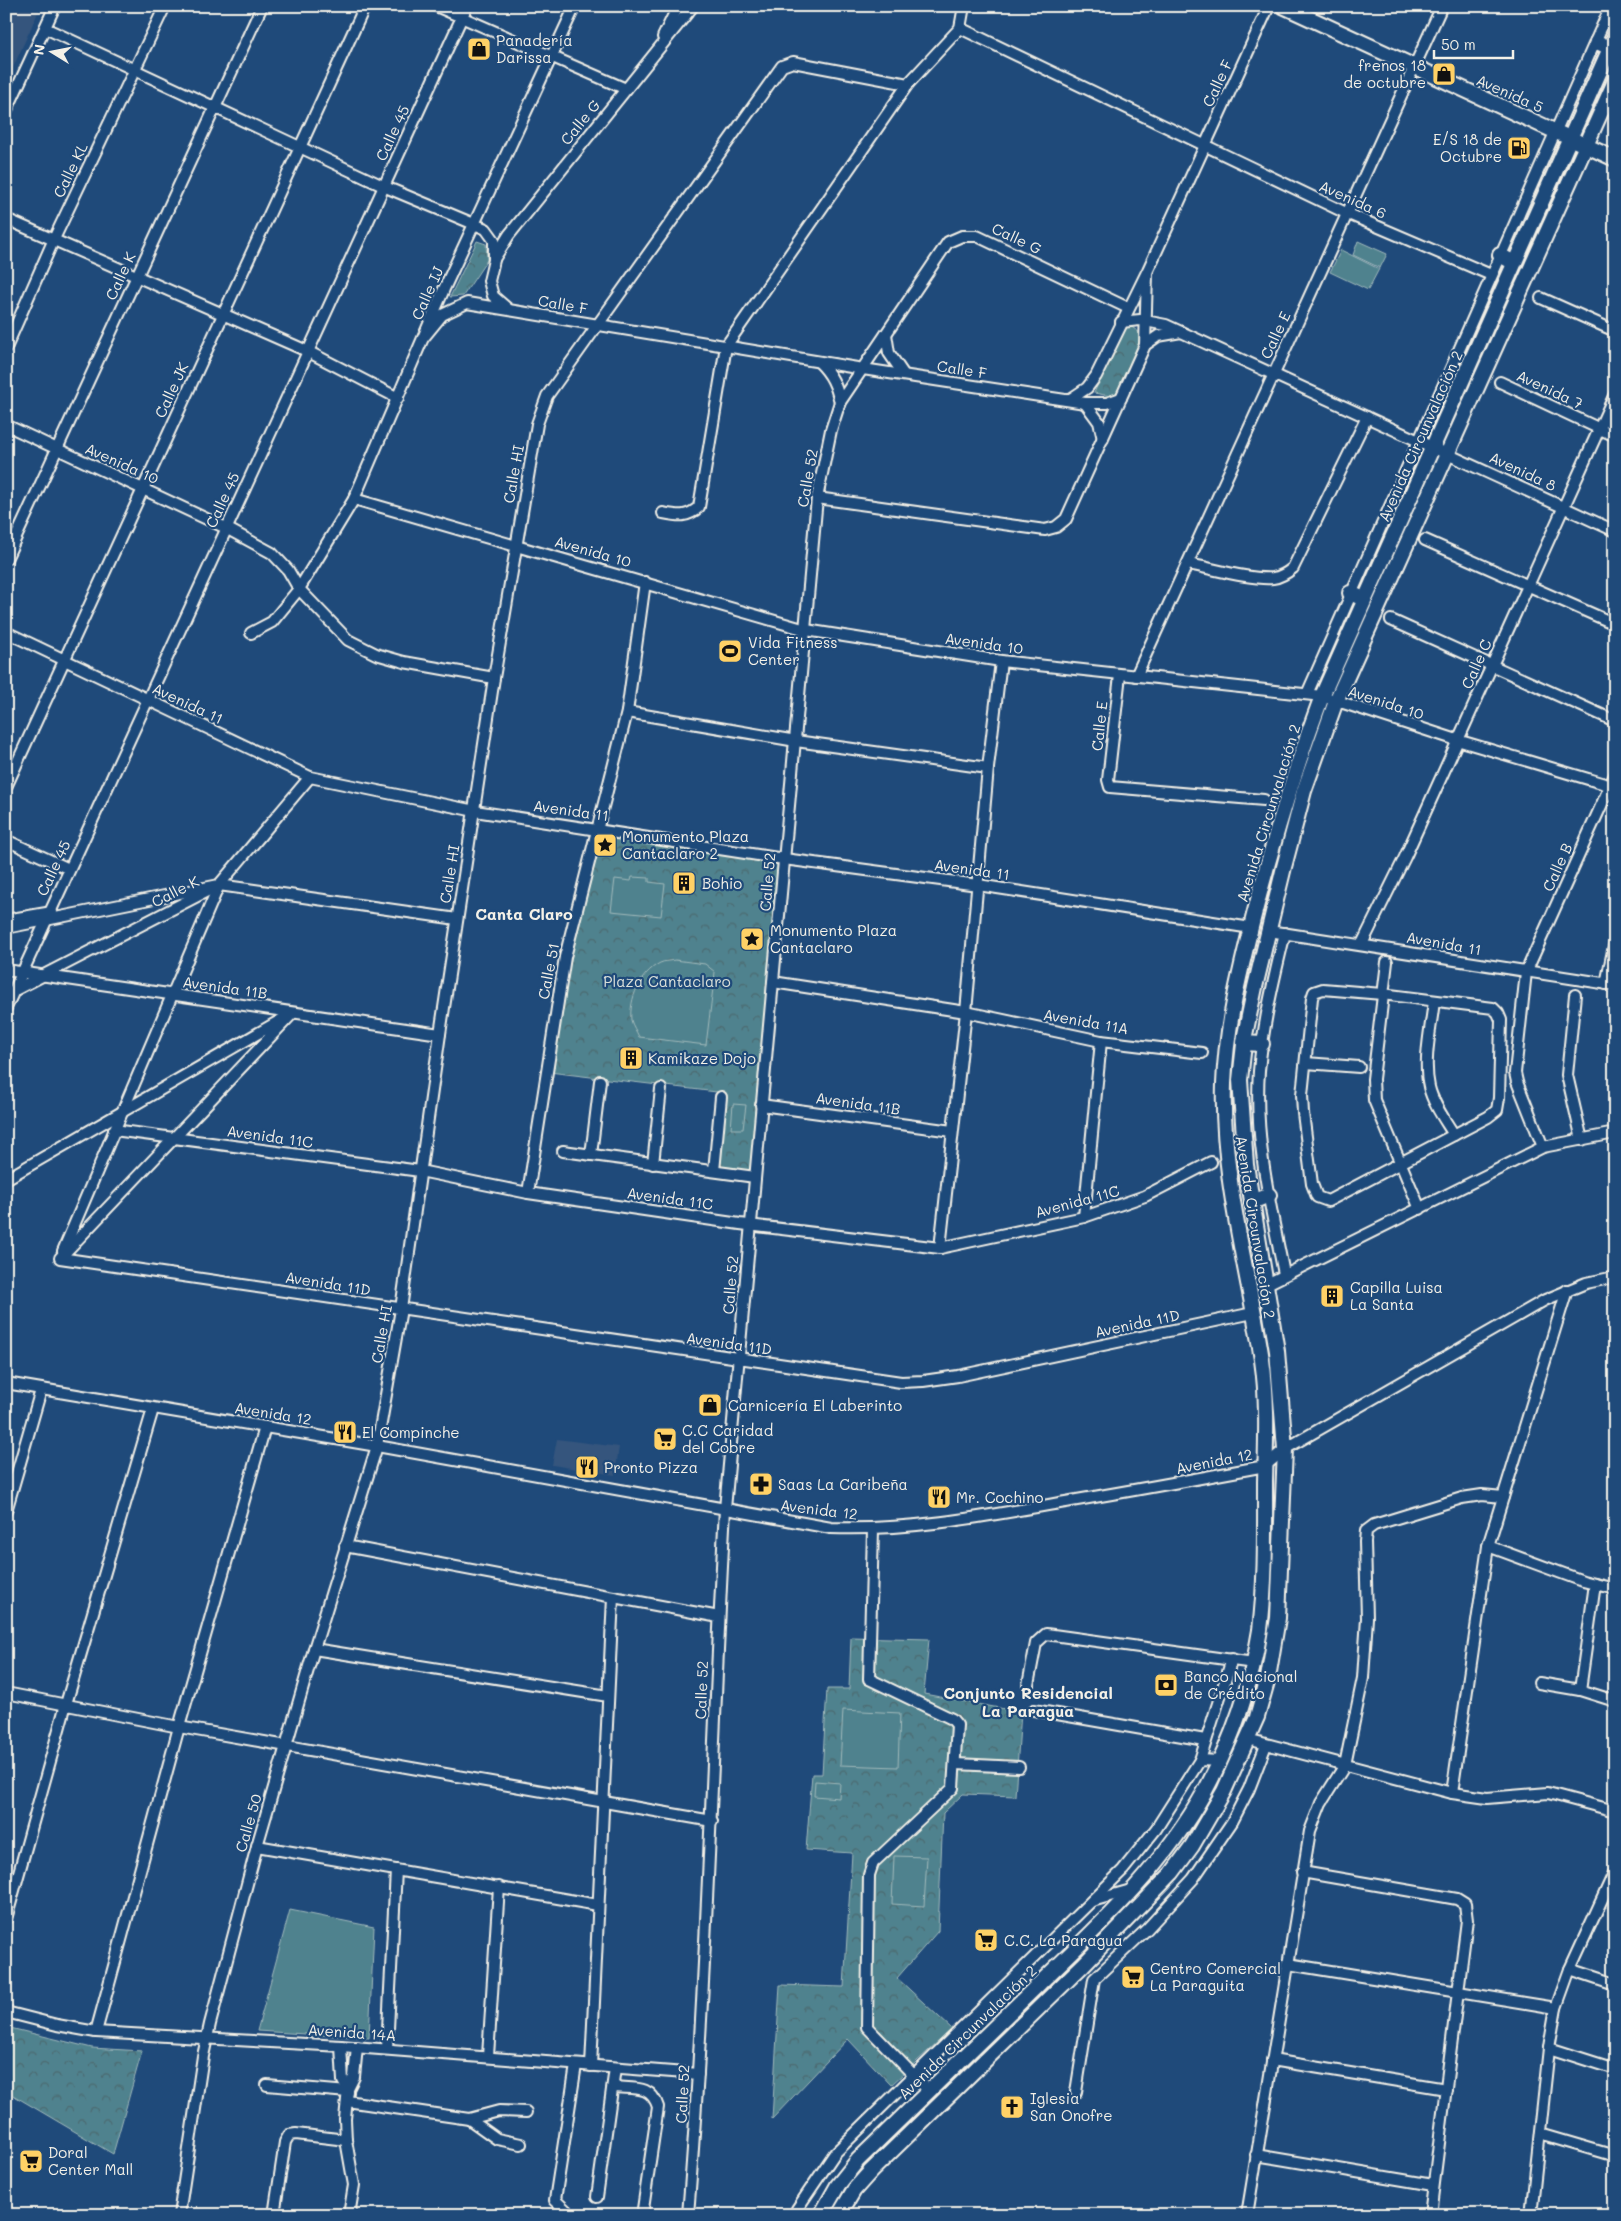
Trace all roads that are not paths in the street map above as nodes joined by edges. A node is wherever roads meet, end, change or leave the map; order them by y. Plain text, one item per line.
1 (55, 6) edge
2 (165, 6) edge
3 (262, 6) edge
4 (365, 6) edge
5 (436, 6) edge
6 (467, 6) edge
7 (576, 6) edge
8 (678, 6) edge
9 (693, 6) edge
10 (964, 6) edge
11 (1269, 6) edge
12 (1283, 6) edge
13 (1442, 6) edge
14 (1611, 6) edge
15 (462, 17) junction
16 (45, 28) junction
17 (960, 28) junction
18 (1596, 42) junction
19 (1612, 43) edge
20 (654, 54) junction
21 (552, 57) junction
22 (1414, 67) junction
23 (134, 70) junction
24 (1615, 81) edge
25 (908, 84) junction
26 (626, 89) junction
27 (215, 108) junction
28 (6, 112) edge
29 (1556, 132) junction
30 (1570, 138) junction
31 (1585, 145) junction
32 (300, 147) junction
33 (1205, 147) junction
34 (1615, 159) edge
35 (383, 186) junction
36 (1346, 213) junction
37 (6, 219) edge
38 (474, 224) junction
39 (54, 239) junction
40 (1500, 255) junction
41 (494, 260) junction
42 (1514, 263) junction
43 (1148, 270) junction
44 (1491, 275) junction
45 (137, 276) junction
46 (1541, 298) dead end
47 (1128, 308) junction
48 (509, 309) junction
49 (223, 314) junction
50 (1147, 320) junction
51 (1121, 322) junction
52 (599, 325) junction
53 (1615, 331) edge
54 (1181, 332) junction
55 (886, 334) junction
56 (424, 337) junction
57 (1145, 345) junction
58 (726, 346) junction
59 (6, 348) edge
60 (307, 351) junction
61 (819, 362) junction
62 (863, 369) junction
63 (1273, 373) junction
64 (904, 375) junction
65 (1500, 382) dead end
66 (1615, 394) edge
67 (398, 398) junction
68 (1121, 398) junction
69 (1069, 400) junction
70 (840, 402) junction
71 (1084, 403) junction
72 (1367, 417) junction
73 (6, 425) edge
74 (1599, 429) junction
75 (1615, 436) edge
76 (1103, 439) junction
77 (1418, 440) junction
78 (1434, 447) junction
79 (57, 450) junction
80 (1448, 453) junction
81 (143, 488) junction
82 (818, 498) junction
83 (354, 499) junction
84 (1564, 507) junction
85 (663, 513) dead end
86 (226, 528) junction
87 (1615, 531) edge
88 (1425, 540) dead end
89 (516, 545) junction
90 (6, 559) edge
91 (1188, 564) junction
92 (645, 582) junction
93 (1528, 585) junction
94 (299, 589) junction
95 (1350, 593) junction
96 (1364, 599) junction
97 (1391, 620) dead end
98 (1615, 624) edge
99 (806, 630) junction
100 (6, 632) edge
101 (251, 633) dead end
102 (64, 660) junction
103 (1001, 662) junction
104 (1492, 666) junction
105 (1120, 675) junction
106 (1136, 676) junction
107 (494, 678) junction
108 (1307, 694) junction
109 (1322, 696) junction
110 (147, 700) junction
111 (1336, 701) junction
112 (627, 712) junction
113 (1615, 721) edge
114 (1457, 740) junction
115 (796, 741) junction
116 (988, 768) junction
117 (1615, 775) edge
118 (310, 777) junction
119 (1612, 786) edge
120 (6, 788) edge
121 (1264, 800) dead end
122 (475, 811) junction
123 (599, 829) junction
124 (6, 840) edge
125 (784, 859) junction
126 (69, 869) junction
127 (219, 885) junction
128 (978, 885) junction
129 (457, 919) junction
130 (6, 920) edge
131 (6, 928) edge
132 (1251, 928) junction
133 (1269, 931) junction
134 (1285, 933) junction
135 (1615, 940) edge
136 (1362, 944) junction
137 (1387, 962) dead end
138 (6, 970) edge
139 (21, 972) junction
140 (1526, 972) junction
141 (773, 982) junction
142 (1610, 985) edge
143 (1382, 994) junction
144 (6, 995) edge
145 (173, 995) junction
146 (1575, 995) dead end
147 (1434, 1001) junction
148 (6, 1008) edge
149 (294, 1012) junction
150 (966, 1012) junction
151 (440, 1034) junction
152 (1101, 1041) junction
153 (1244, 1043) junction
154 (1262, 1044) junction
155 (1202, 1053) dead end
156 (1306, 1062) junction
157 (1359, 1067) dead end
158 (600, 1081) dead end
159 (661, 1089) dead end
160 (722, 1096) dead end
161 (761, 1105) junction
162 (114, 1130) junction
163 (952, 1131) junction
164 (1615, 1133) edge
165 (1454, 1135) junction
166 (1582, 1140) junction
167 (1544, 1147) junction
168 (563, 1150) dead end
169 (591, 1155) junction
170 (1210, 1162) dead end
171 (1402, 1163) junction
172 (653, 1164) junction
173 (420, 1171) junction
174 (714, 1171) junction
175 (755, 1177) junction
176 (6, 1180) edge
177 (528, 1193) junction
178 (1269, 1195) junction
179 (1252, 1202) junction
180 (1420, 1208) junction
181 (1084, 1217) junction
182 (750, 1225) junction
183 (940, 1248) junction
184 (60, 1258) junction
185 (1284, 1274) junction
186 (1615, 1278) edge
187 (1267, 1284) junction
188 (1567, 1290) junction
189 (401, 1309) junction
190 (1253, 1314) junction
191 (739, 1359) junction
192 (6, 1383) edge
193 (41, 1390) junction
194 (153, 1409) junction
195 (265, 1427) junction
196 (377, 1446) junction
197 (1285, 1449) junction
198 (1265, 1466) junction
199 (9, 1492) edge
200 (1503, 1497) junction
201 (725, 1509) junction
202 (6, 1511) edge
203 (873, 1530) junction
204 (345, 1546) junction
205 (1488, 1546) junction
206 (1595, 1584) junction
207 (1615, 1589) edge
208 (613, 1596) junction
209 (719, 1617) junction
210 (314, 1649) junction
211 (1232, 1659) junction
212 (1254, 1663) junction
213 (1539, 1683) dead end
214 (1028, 1685) dead end
215 (1580, 1690) junction
216 (6, 1692) edge
217 (608, 1696) junction
218 (1615, 1701) edge
219 (66, 1704) junction
220 (1034, 1710) dead end
221 (179, 1726) junction
222 (1248, 1739) junction
223 (1206, 1740) junction
224 (287, 1745) junction
225 (1266, 1745) junction
226 (1200, 1760) junction
227 (1220, 1761) junction
228 (956, 1764) junction
229 (1345, 1765) junction
230 (1019, 1767) dead end
231 (1452, 1793) junction
232 (604, 1803) junction
233 (1615, 1811) edge
234 (712, 1821) junction
235 (257, 1846) junction
236 (396, 1870) junction
237 (1615, 1871) edge
238 (1302, 1872) junction
239 (499, 1887) junction
240 (1135, 1890) junction
241 (1610, 1893) edge
242 (1092, 1901) junction
243 (598, 1906) junction
244 (6, 1919) edge
245 (1288, 1964) junction
246 (1083, 1965) junction
247 (1570, 1969) junction
248 (1094, 1979) junction
249 (1615, 1984) edge
250 (1458, 1992) junction
251 (1556, 2008) junction
252 (6, 2012) edge
253 (96, 2032) junction
254 (206, 2038) junction
255 (341, 2046) junction
256 (357, 2047) junction
257 (1549, 2048) junction
258 (387, 2049) junction
259 (488, 2056) junction
260 (1272, 2060) junction
261 (576, 2065) junction
262 (591, 2066) junction
263 (615, 2068) junction
264 (1615, 2069) edge
265 (698, 2074) junction
266 (914, 2076) junction
267 (268, 2085) dead end
268 (613, 2087) junction
269 (1446, 2089) junction
270 (930, 2092) junction
271 (1076, 2092) dead end
272 (347, 2094) junction
273 (526, 2112) dead end
274 (469, 2119) junction
275 (1540, 2134) junction
276 (346, 2140) junction
277 (521, 2144) dead end
278 (1256, 2156) junction
279 (1615, 2156) edge
280 (1434, 2185) junction
281 (597, 2197) dead end
282 (797, 2208) dead end
283 (643, 2209) dead end
284 (179, 2215) edge
285 (274, 2215) edge
286 (349, 2215) edge
287 (571, 2215) edge
288 (688, 2215) edge
289 (821, 2215) edge
290 (839, 2215) edge
291 (1247, 2215) edge
292 (1430, 2215) edge
293 (1531, 2215) edge

1 - 16 street
2 - 23 street, Calle KL
3 - 27 street, Calle K
4 - 32 street, Calle JK
5 - 15 street
6 - 15 street, Calle 45
7 - 21 street, Calle IJ
8 - 20 street
9 - 20 street, Calle G
10 - 17 street
11 - 33 street, Calle F
12 - 22 main road, Avenida 5
13 - 22 street, Calle E
14 - 18 street
15 - 21 street
15 - 35 street, Calle 45
16 - 23 street
16 - 28 street
17 - 25 street
17 - 33 street, Avenida 6
18 - 19 main road
18 - 29 street
19 - 30 main road, Avenida Circunvalación 2
20 - 26 street, Calle G
21 - 26 street
21 - 38 street, Calle IJ
22 - 29 main road, Avenida 5
22 - 36 street, Calle E
23 - 27 street
23 - 39 street, Calle KL
24 - 31 main road, Avenida Circunvalación 2
25 - 52 street, Calle HI
25 - 58 street
26 - 41 street, Calle G
27 - 32 street
27 - 45 street, Calle K
29 - 30 main road, Avenida 5
29 - 40 street
30 - 31 main road, Avenida 5
30 - 42 main road, Avenida Circunvalación 2
31 - 34 main road, Avenida 5
31 - 80 main road, Avenida Circunvalación 2
32 - 35 street
32 - 49 street, Calle JK
33 - 36 street, Avenida 6
33 - 43 street, Calle F
35 - 38 street
35 - 60 street, Calle 45
36 - 44 street, Avenida 6
36 - 63 street, Calle E
37 - 39 street
38 - 41 street
38 - 56 street, Calle IJ
39 - 45 street
39 - 59 street, Calle KL
40 - 42 main road
40 - 44 street
41 - 48 street
42 - 78 main road, Avenida Circunvalación 2
43 - 47 street, Calle F
43 - 50 street
44 - 77 street
45 - 49 street
45 - 79 street, Calle K
46 - 53 street
47 - 51 street, Calle F
47 - 55 street, Calle G
48 - 52 street, Calle F
48 - 56 street, Calle F
49 - 60 street
49 - 81 street, Calle JK
50 - 51 street
50 - 54 street
50 - 57 street
51 - 69 street, Calle F
52 - 58 street, Calle F
52 - 89 street, Calle HI
54 - 57 street
54 - 63 street
55 - 62 street, Calle G
55 - 64 street
56 - 67 street, Calle IJ
57 - 68 street
58 - 61 street, Calle F
58 - 85 street
60 - 67 street
60 - 86 street, Calle 45
61 - 62 street, Calle F
61 - 70 street
62 - 64 street, Calle F
62 - 70 street, Calle 52
63 - 72 street
63 - 91 street, Calle E
64 - 69 street, Calle F
65 - 74 street, Avenida 7
66 - 74 street, Calle C
67 - 83 street, Calle IJ
68 - 71 street
68 - 76 street
69 - 71 street
70 - 82 street, Calle 52
71 - 76 street
72 - 77 street
72 - 91 street
73 - 79 street, Avenida 10
74 - 75 street, Avenida 7
74 - 84 street, Calle C
76 - 82 street
77 - 78 street, Avenida 8
77 - 95 street
78 - 80 street, Avenida 8
78 - 96 main road, Avenida Circunvalación 2
79 - 81 street, Avenida 10
79 - 90 street, Calle K
80 - 84 street, Avenida 8
80 - 111 main road, Avenida Circunvalación 2
81 - 86 street, Avenida 10
81 - 102 street, Calle JK
82 - 99 street, Calle 52
83 - 89 street, Avenida 10
83 - 94 street, Calle IJ
84 - 87 street, Avenida 8
84 - 93 street, Calle C
86 - 94 street, Avenida 10
86 - 110 street, Calle 45
88 - 93 street
89 - 92 street, Avenida 10
89 - 107 street, Calle HI
91 - 106 street, Calle E
92 - 99 street, Avenida 10
92 - 112 street, Calle 51
93 - 98 street
93 - 104 street, Calle C
94 - 101 street, Calle IJ
94 - 107 street, Avenida 10
95 - 96 main road
95 - 108 street
96 - 109 main road, Avenida Circunvalación 2
97 - 104 street
99 - 103 street, Avenida 10
99 - 115 street, Calle 52
100 - 102 street, Avenida 11
102 - 110 street, Avenida 11
102 - 120 street, Calle JK
103 - 105 street, Avenida 10
103 - 116 street
104 - 113 street
104 - 114 street, Calle C
105 - 106 street, Avenida 10
105 - 121 street, Calle E
106 - 108 street, Avenida 10
107 - 122 street, Calle HI
108 - 109 street, Avenida 10
109 - 111 street, Avenida 10
109 - 132 main road, Avenida Circunvalación 2
110 - 118 street, Avenida 11
110 - 126 street, Calle 45
111 - 114 street, Avenida 10
111 - 133 main road, Avenida Circunvalación 2
112 - 115 street
112 - 123 street, Calle 51
114 - 119 street, Avenida 10
114 - 136 street, Calle C
115 - 116 street
115 - 125 street, Calle 52
116 - 128 street
117 - 119 street, Calle B
118 - 122 street, Avenida 11
118 - 127 street
119 - 140 street, Calle B
122 - 123 street, Avenida 11
122 - 129 street, Calle HI
123 - 125 street, Avenida 11
123 - 177 street, Calle 51
124 - 126 street
125 - 128 street, Avenida 11
125 - 141 street, Calle 52
126 - 139 street, Calle 45
127 - 129 street
127 - 130 street, Calle K
127 - 131 street
127 - 144 street, Calle K
127 - 145 street
128 - 132 street, Avenida 11
128 - 150 street
129 - 151 street, Calle HI
132 - 190 main road, Avenida Circunvalación 2
133 - 134 street, Avenida 11
133 - 153 main road, Avenida Circunvalación 2
134 - 136 street, Avenida 11
134 - 154 street
135 - 142 street
136 - 140 street, Avenida 11
137 - 143 street
138 - 139 street, Avenida 11B
139 - 145 street, Avenida 11B
139 - 148 street, Calle 45
140 - 142 street, Avenida 11
140 - 167 street, Calle B
141 - 150 street, Avenida 11A
141 - 161 street, Calle 52
143 - 147 street
143 - 156 street
143 - 171 street
145 - 149 street, Avenida 11B
145 - 162 street
146 - 166 street
147 - 165 street
147 - 165 street
149 - 151 street, Avenida 11B
149 - 176 street
149 - 184 street
150 - 152 street, Avenida 11A
150 - 163 street
151 - 173 street, Calle HI
152 - 155 street, Avenida 11A
152 - 181 street
153 - 154 main road
153 - 179 main road, Avenida Circunvalación 2
154 - 178 street
156 - 157 street
156 - 171 street
158 - 169 street
159 - 172 street
160 - 174 street
161 - 163 street, Avenida 11B
161 - 175 street, Calle 52
162 - 173 street, Avenida 11C
162 - 184 street
163 - 183 street
164 - 166 street
165 - 171 street
166 - 167 street
167 - 180 street
168 - 169 street
169 - 172 street
170 - 181 street, Avenida 11C
171 - 180 street
172 - 174 street
173 - 177 street, Avenida 11C
173 - 189 street, Calle HI
174 - 175 street
175 - 182 street, Calle 52
177 - 182 street, Avenida 11C
178 - 179 main road
178 - 185 street
179 - 187 main road, Avenida Circunvalación 2
180 - 185 street
181 - 183 street, Avenida 11C
182 - 183 street, Avenida 11C
182 - 191 street, Calle 52
184 - 189 street, Avenida 11D
185 - 187 street
186 - 188 street, Avenida 12
187 - 197 main road, Avenida Circunvalación 2
188 - 197 street, Avenida 12
188 - 200 street
189 - 191 street, Avenida 11D
189 - 196 street, Calle HI
190 - 191 street, Avenida 11D
190 - 198 main road, Avenida Circunvalación 2
191 - 201 street, Calle 52
192 - 193 street, Avenida 12
193 - 194 street, Avenida 12
193 - 199 street
194 - 195 street, Avenida 12
194 - 219 street
195 - 196 street, Avenida 12
195 - 221 street
196 - 201 street, Avenida 12
196 - 204 street, Calle 50
197 - 198 street, Avenida 12
197 - 222 main road, Avenida Circunvalación 2
198 - 203 street, Avenida 12
198 - 212 main road, Avenida Circunvalación 2
199 - 202 street
200 - 205 street
200 - 229 street
201 - 203 street, Avenida 12
201 - 209 street, Calle 52
203 - 228 street
204 - 208 street
204 - 210 street, Calle 50
205 - 206 street
205 - 231 street
206 - 207 street
206 - 215 street
208 - 209 street
208 - 217 street
209 - 234 street, Calle 52
210 - 217 street
210 - 224 street, Calle 50
211 - 212 street
211 - 214 street
211 - 223 street
212 - 227 main road, Avenida Circunvalación 2
213 - 215 street
215 - 218 street
216 - 219 street
217 - 232 street
219 - 221 street
219 - 244 street
220 - 223 street
221 - 224 street
221 - 253 street
222 - 225 street
222 - 246 main road, Avenida Circunvalación 2
223 - 226 street
224 - 232 street
224 - 235 street, Calle 50
225 - 229 street
225 - 248 street
226 - 227 street
226 - 242 street
227 - 240 main road, Avenida Circunvalación 2
228 - 230 street
228 - 266 street
229 - 231 street
229 - 238 street
231 - 233 street
232 - 234 street
232 - 243 street
234 - 265 street, Calle 52
235 - 236 street
235 - 254 street, Calle 50
236 - 239 street
236 - 258 street
237 - 241 street
238 - 245 street
238 - 250 street
239 - 243 street
239 - 259 street
240 - 242 street
240 - 270 main road, Avenida Circunvalación 2
241 - 247 street
242 - 266 street
243 - 262 street
245 - 250 street
245 - 260 street
246 - 248 street
246 - 290 main road, Avenida Circunvalación 2
247 - 249 street
247 - 251 street
248 - 271 street
250 - 251 street
250 - 269 street
251 - 257 street
252 - 253 street, Avenida 14A
253 - 254 street, Avenida 14A
254 - 255 street, Avenida 14A
254 - 284 street, Calle 50
255 - 256 street, Avenida 14A
255 - 272 street
256 - 258 street, Avenida 14A
256 - 272 street
257 - 264 street
257 - 275 street
258 - 259 street, Avenida 14A
259 - 261 street, Avenida 14A
260 - 269 street
260 - 278 street
261 - 262 street, Avenida 14A
261 - 287 street
262 - 263 street, Avenida 14A
263 - 265 street, Avenida 14A
263 - 268 street
265 - 288 street, Calle 52
266 - 270 street
266 - 282 street
267 - 272 street
268 - 281 street
268 - 283 street
269 - 280 street
270 - 289 main road, Avenida Circunvalación 2
272 - 274 street
272 - 276 street
273 - 274 street
274 - 277 street
275 - 279 street
275 - 293 street
276 - 285 street
276 - 286 street
278 - 280 street
278 - 291 street
280 - 292 street

